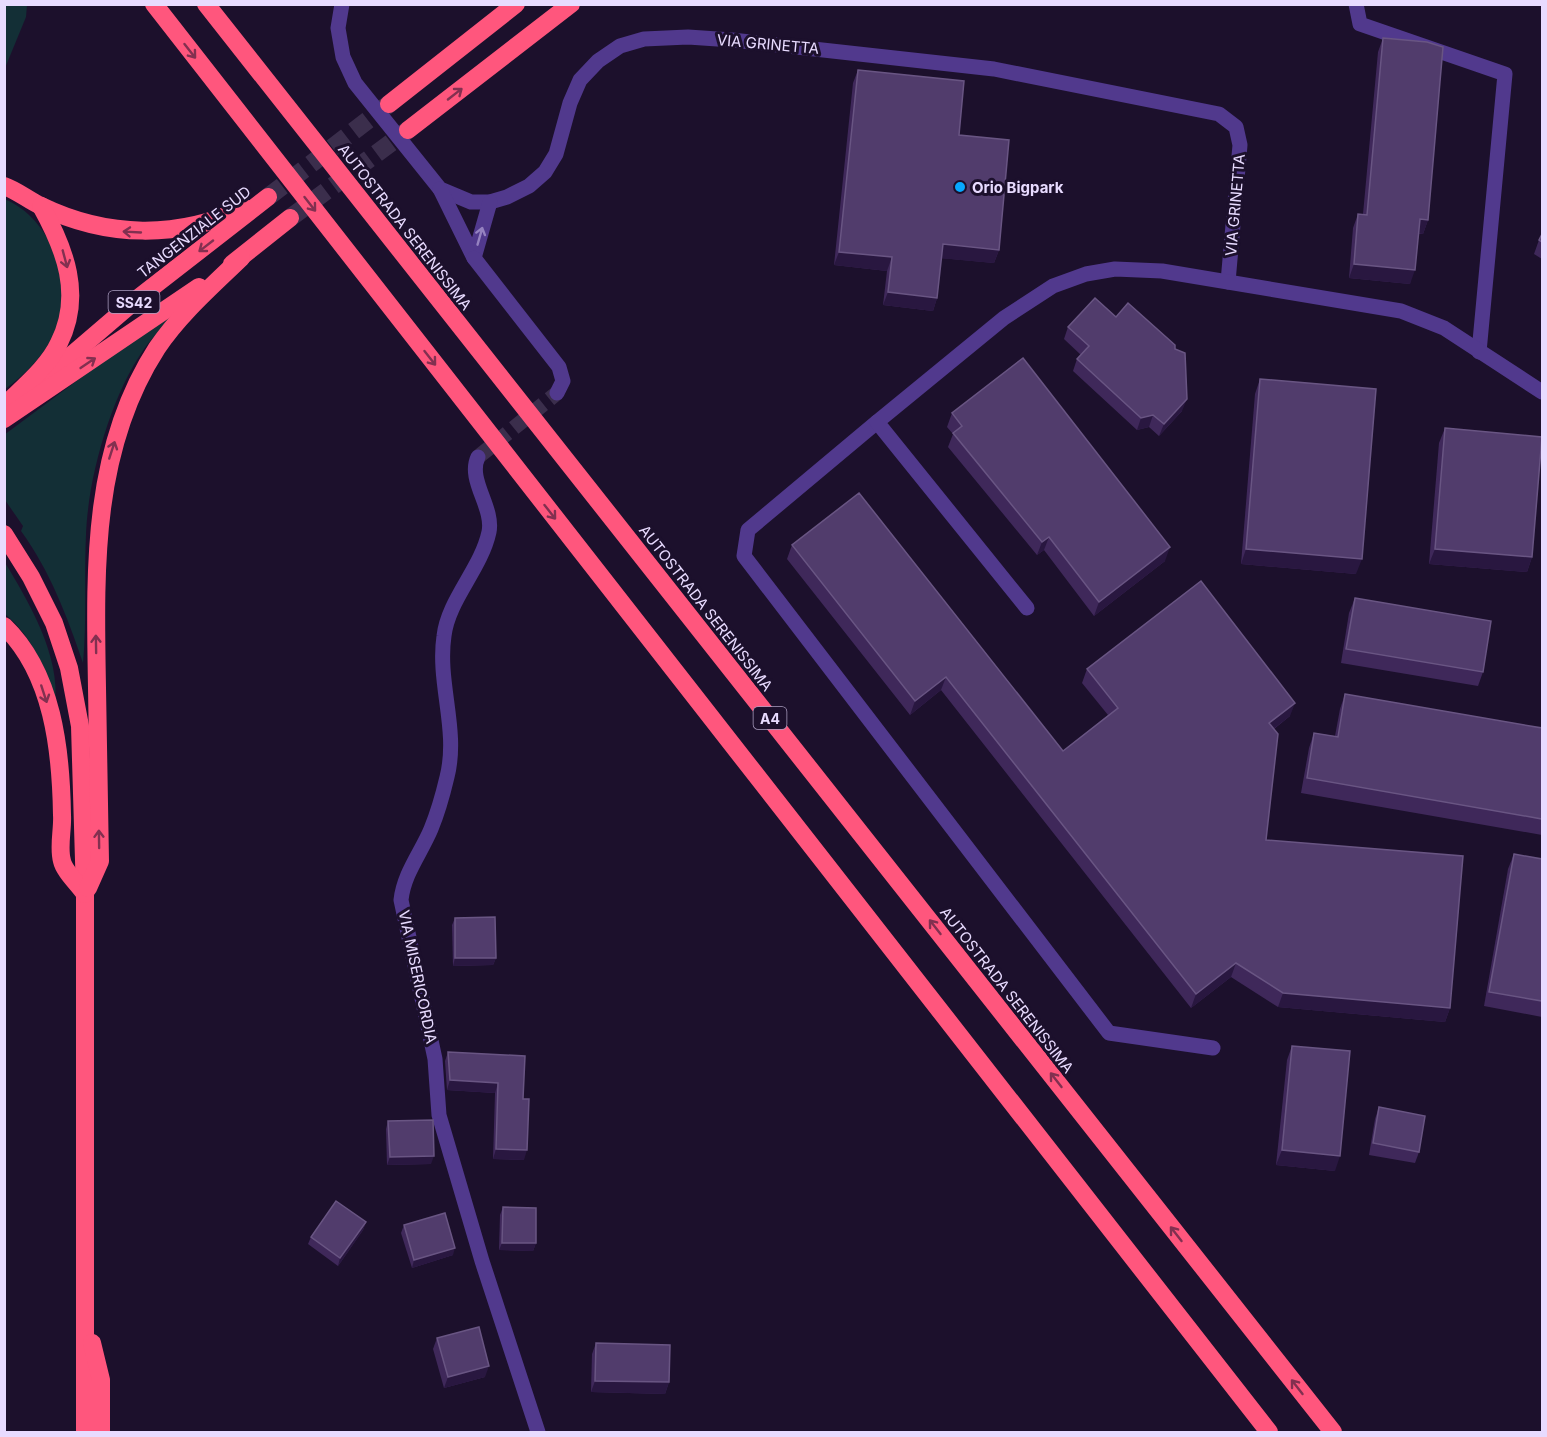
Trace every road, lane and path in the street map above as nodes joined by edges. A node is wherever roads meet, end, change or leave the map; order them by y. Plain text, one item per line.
1 (154, 4) edge
2 (206, 4) edge
3 (342, 4) edge
4 (516, 4) edge
5 (571, 4) edge
6 (1356, 4) edge
7 (389, 104) tunnel mouth
8 (408, 130) tunnel mouth
9 (4, 186) edge
10 (440, 189) junction
11 (490, 202) junction
12 (41, 206) junction
13 (290, 218) tunnel mouth
14 (241, 258) junction
15 (474, 258) junction
16 (1228, 282) junction
17 (1479, 352) junction
18 (1542, 392) edge
19 (557, 393) dead end
20 (4, 406) edge
21 (4, 413) edge
22 (4, 419) edge
23 (877, 422) junction
24 (478, 457) dead end
25 (4, 534) edge
26 (1027, 608) dead end
27 (4, 626) edge
28 (85, 894) junction
29 (1213, 1048) dead end
30 (85, 1312) junction
31 (85, 1432) edge
32 (101, 1432) edge
33 (538, 1432) edge
34 (1269, 1432) edge
35 (1333, 1432) edge

1 -> 34 highway
35 -> 2 highway, AUTOSTRADA SERENISSIMA / A4
3 - 10 street, VIA GRINETTA
4 - 7 highway
8 -> 5 highway
6 - 17 street
9 - 12 highway
10 - 11 street, VIA GRINETTA
10 - 15 street
15 -> 11 street
11 - 16 street, VIA GRINETTA
12 -> 20 highway
12 - 21 highway, TANGENZIALE SUD / SS42
13 - 14 highway, SS42
22 -> 14 highway, SS42
28 -> 14 highway
15 - 19 street
16 - 17 street
16 - 23 street
17 - 18 street
23 - 26 street
23 - 29 street
24 - 33 street, VIA MISERICORDIA
25 - 28 highway
27 -> 28 highway
28 - 30 highway
30 - 31 highway
30 - 32 highway

